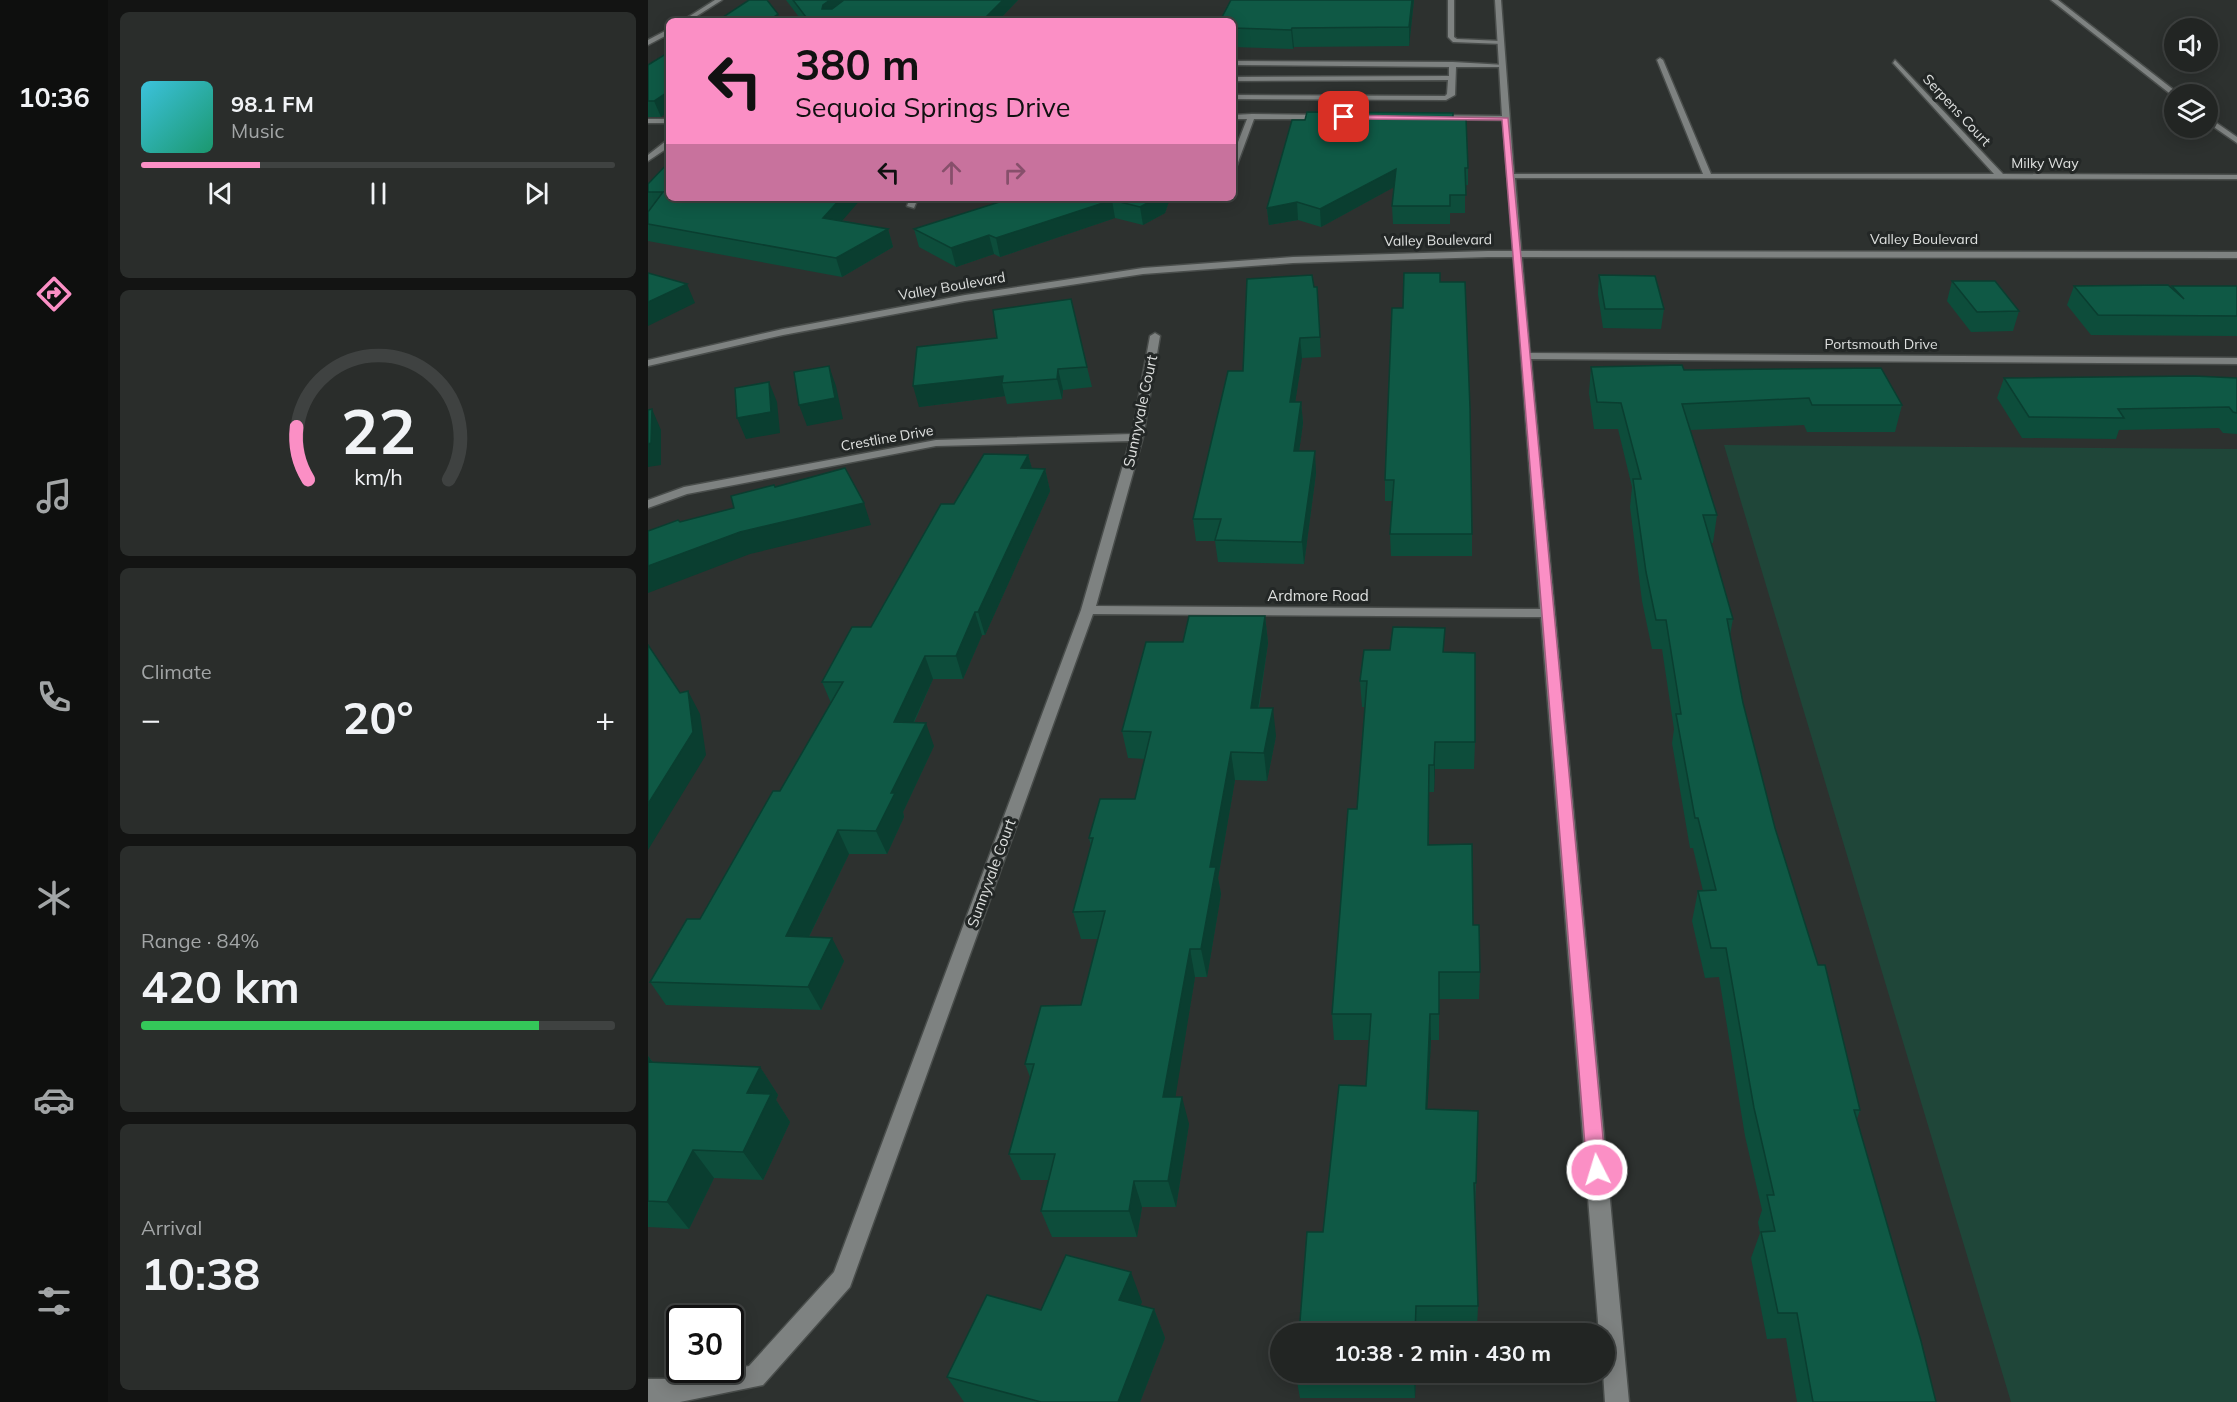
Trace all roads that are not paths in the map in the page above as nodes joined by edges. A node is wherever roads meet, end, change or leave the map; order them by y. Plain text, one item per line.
1 (719, 0) edge
2 (1451, 0) edge
3 (1498, 0) edge
4 (2054, 0) edge
5 (690, 18) edge
6 (666, 33) edge
7 (1501, 43) junction
8 (648, 44) edge
9 (1660, 60) dead end
10 (1895, 62) dead end
11 (1236, 63) edge
12 (1453, 64) junction
13 (1502, 65) junction
14 (1453, 78) junction
15 (1236, 79) edge
16 (2164, 85) edge
17 (1236, 97) edge
18 (1252, 116) junction
19 (1236, 117) edge
20 (1333, 117) edge
21 (1425, 117) edge
22 (1505, 118) junction
23 (648, 121) edge
24 (666, 121) edge
25 (2218, 127) edge
26 (2237, 141) edge
27 (666, 145) edge
28 (1236, 157) edge
29 (648, 159) edge
30 (1511, 176) junction
31 (1708, 176) junction
32 (2000, 176) junction
33 (2237, 177) edge
34 (1516, 254) junction
35 (2237, 255) edge
36 (1155, 336) dead end
37 (1525, 356) junction
38 (2237, 362) edge
39 (648, 363) edge
40 (1137, 437) junction
41 (648, 504) edge
42 (1088, 610) junction
43 (1548, 613) junction
44 (648, 1390) edge
45 (1617, 1402) edge

1 - 5 street
2 - 7 street
3 - 7 street
4 - 16 street
6 - 8 street
7 - 13 street
9 - 31 street
10 - 32 street, Serpens Court
11 - 12 street
12 - 13 street
12 - 14 street
13 - 22 street
14 - 15 street
14 - 17 street
18 - 19 street
18 - 20 street
18 - 28 street
21 - 22 street
22 - 30 street
23 - 24 street
25 - 26 street
27 - 29 street
30 - 31 street, Milky Way
30 - 34 street
31 - 32 street, Milky Way
32 - 33 street, Milky Way
34 - 35 street, Valley Boulevard
34 - 37 street
34 - 39 street, Valley Boulevard
36 - 40 street, Sunnyvale Court
37 - 38 street, Portsmouth Drive
37 - 43 street
40 - 41 street, Crestline Drive
40 - 42 street, Sunnyvale Court
42 - 43 street, Ardmore Road
42 - 44 street, Sunnyvale Court
43 - 45 street

